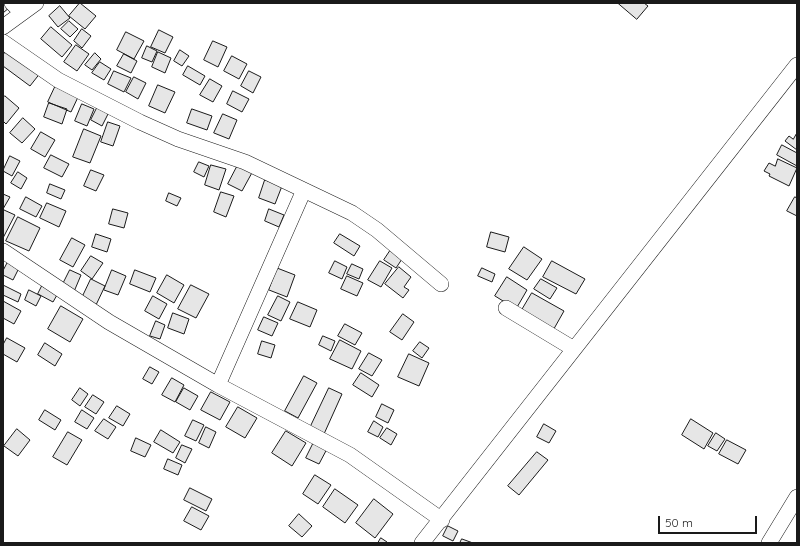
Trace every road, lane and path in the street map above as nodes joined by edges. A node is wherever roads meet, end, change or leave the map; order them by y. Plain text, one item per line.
1 (36, 3) edge
2 (17, 8) edge
3 (3, 27) edge
4 (3, 42) edge
5 (797, 65) edge
6 (304, 190) junction
7 (3, 251) edge
8 (441, 284) dead end
9 (506, 308) dead end
10 (574, 349) junction
11 (218, 385) junction
12 (797, 497) edge
13 (442, 520) junction
14 (422, 543) edge
15 (769, 543) edge

1 - 2 street
2 - 3 street
4 - 6 street
5 - 10 street
6 - 8 street
6 - 11 street
7 - 11 street
9 - 10 street
10 - 13 street
11 - 13 street
12 - 15 street
13 - 14 street

